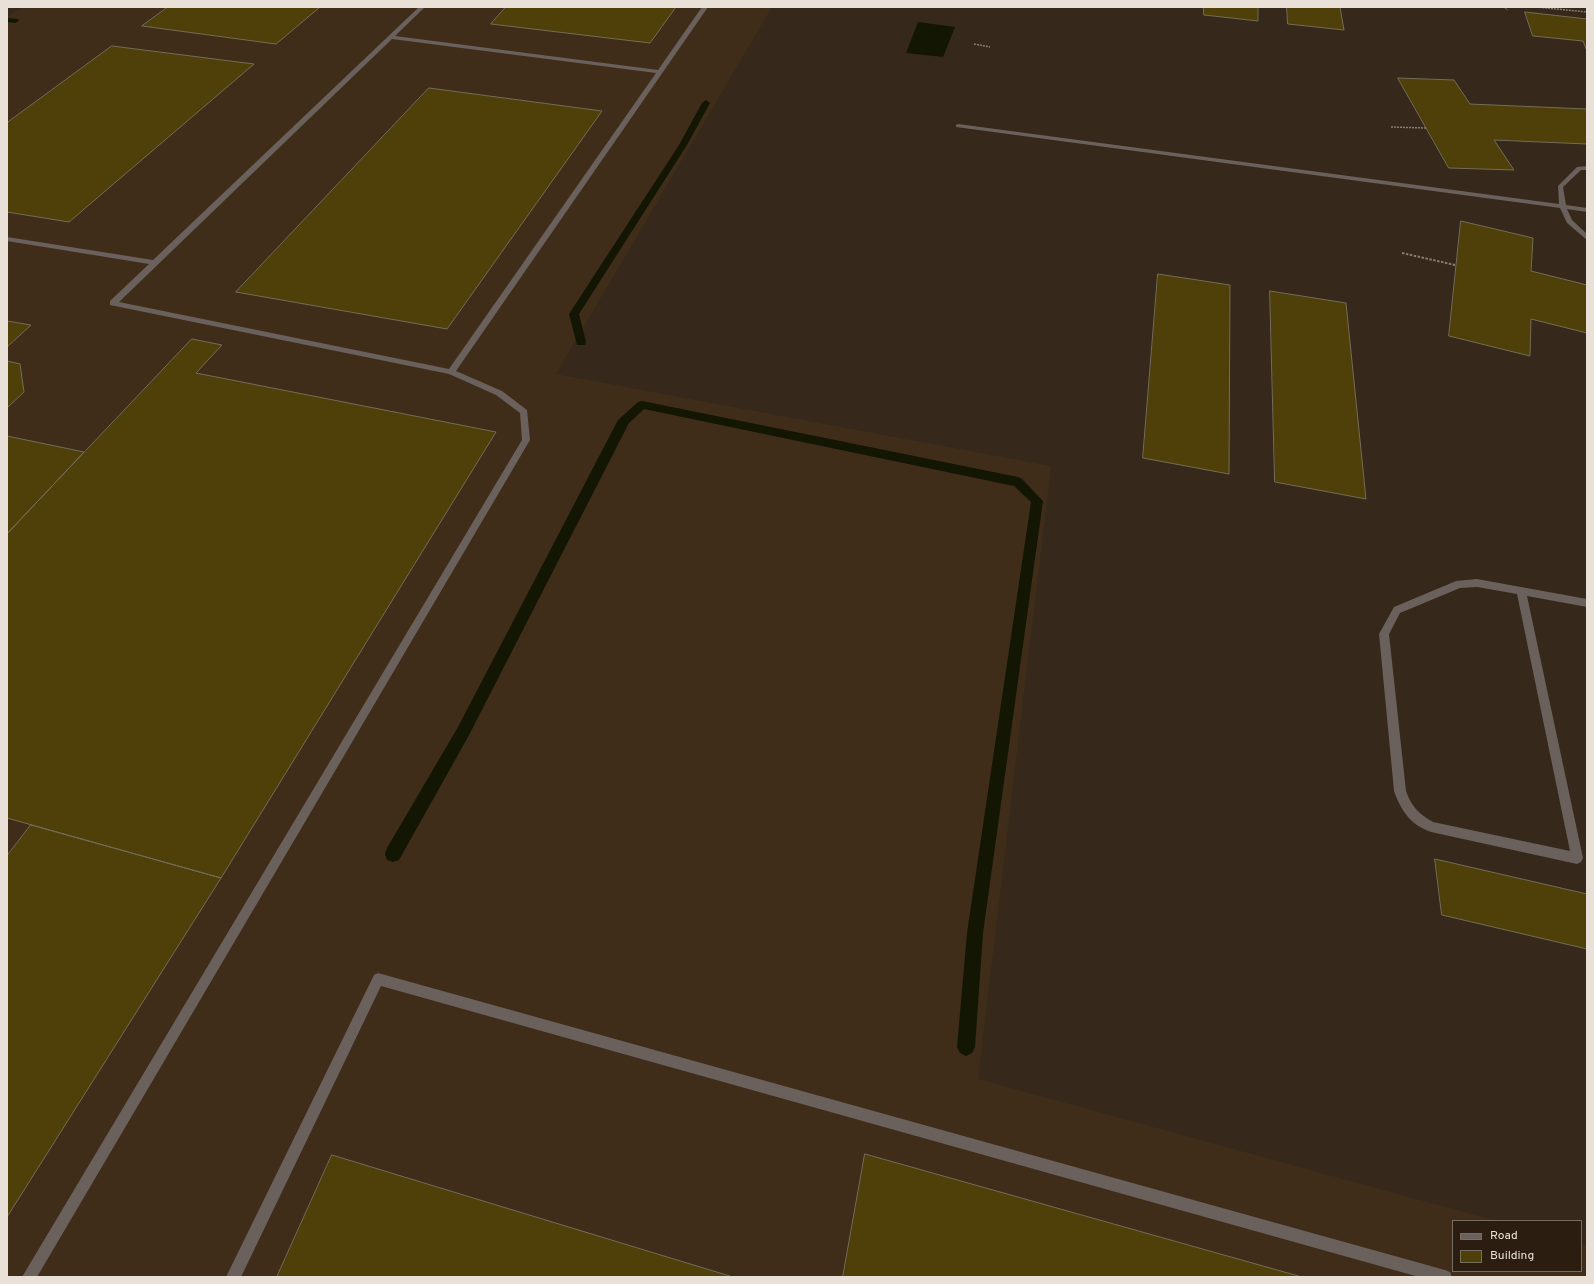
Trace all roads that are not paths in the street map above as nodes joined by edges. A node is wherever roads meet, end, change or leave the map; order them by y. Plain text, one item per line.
1 (422, 7) edge
2 (705, 7) edge
3 (391, 37) junction
4 (661, 72) junction
5 (958, 126) dead end
6 (1587, 168) edge
7 (1562, 207) junction
8 (1587, 210) edge
9 (1587, 238) edge
10 (7, 239) edge
11 (156, 263) junction
12 (451, 372) junction
13 (1521, 591) junction
14 (1587, 603) edge
15 (29, 1277) edge
16 (233, 1277) edge
17 (1445, 1277) edge

1 - 3 lane
2 - 4 lane
3 - 4 lane
3 - 11 lane
4 - 12 lane
5 - 7 lane
6 - 7 lane
7 - 8 lane
7 - 9 lane
10 - 11 lane
11 - 12 lane
12 - 15 lane
13 - 13 lane
13 - 14 lane
16 - 17 lane

